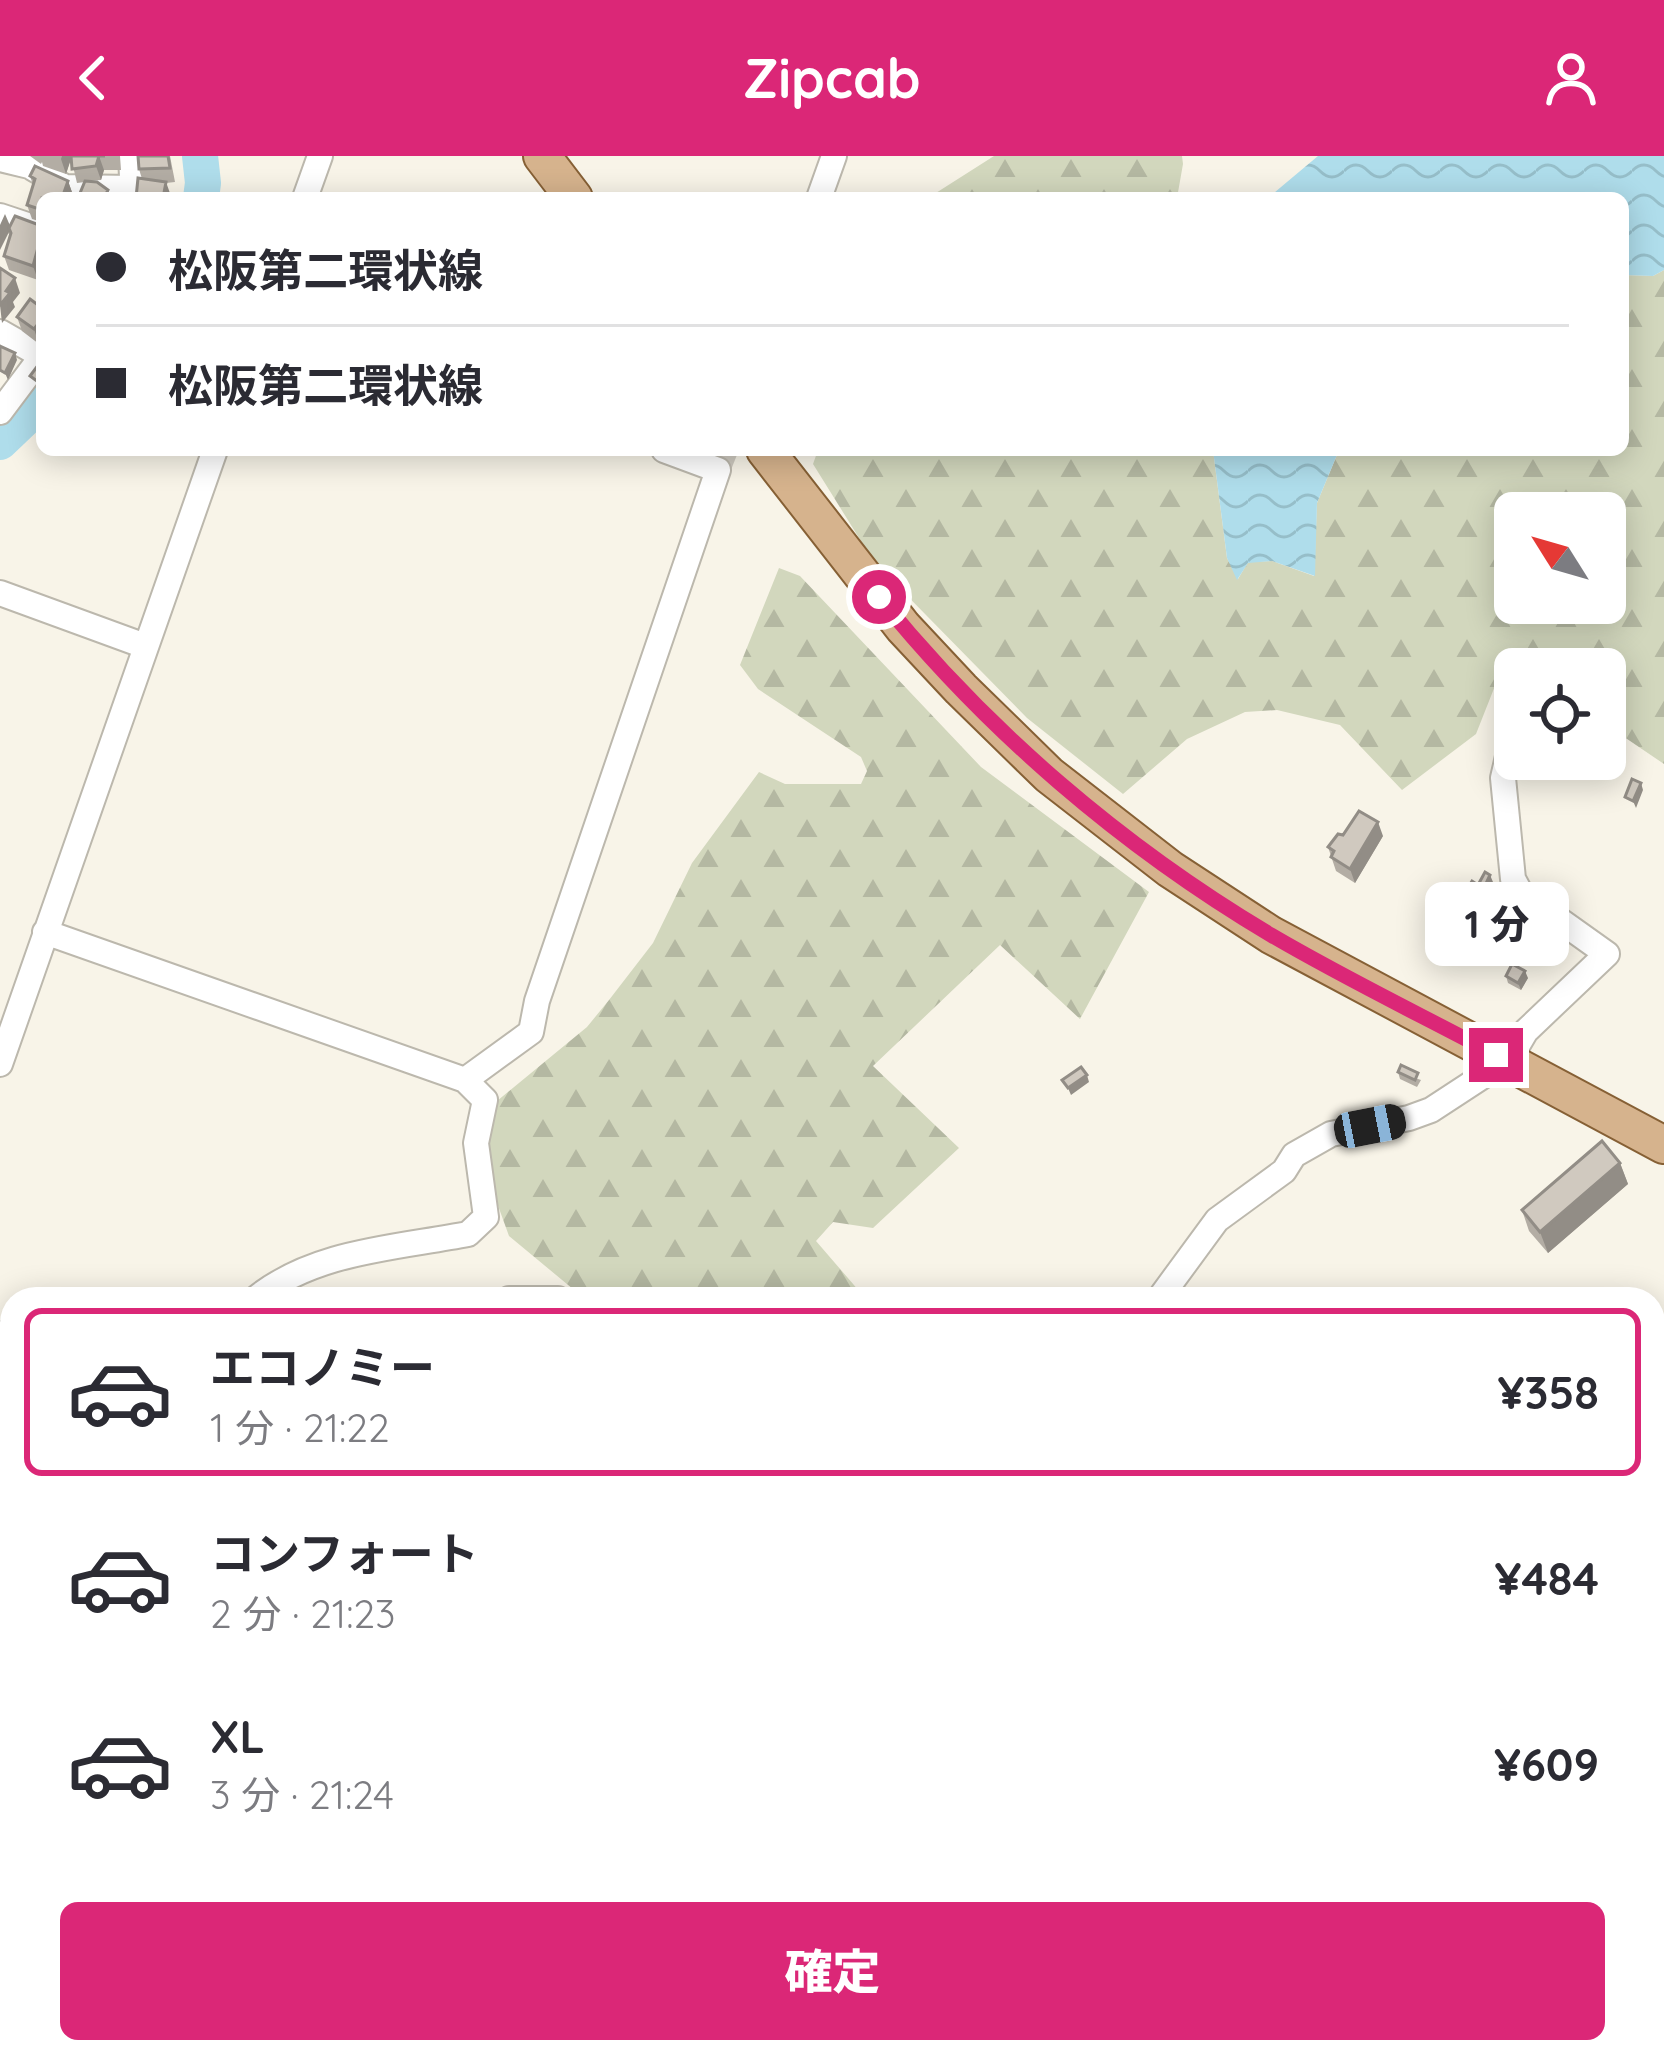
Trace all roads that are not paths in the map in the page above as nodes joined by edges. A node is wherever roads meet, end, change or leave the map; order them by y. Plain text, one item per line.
1 (131, 156) edge
2 (320, 156) edge
3 (542, 156) edge
4 (834, 156) edge
5 (0, 159) edge
6 (122, 192) edge
7 (133, 192) edge
8 (307, 192) edge
9 (569, 192) edge
10 (821, 192) edge
11 (0, 216) edge
12 (36, 228) edge
13 (0, 332) edge
14 (36, 353) edge
15 (36, 363) edge
16 (5, 398) edge
17 (213, 456) edge
18 (680, 456) edge
19 (770, 456) edge
20 (0, 593) edge
21 (145, 646) junction
22 (1504, 780) edge
23 (45, 932) junction
24 (1496, 1055) junction
25 (0, 1064) edge
26 (465, 1080) junction
27 (1660, 1136) edge
28 (270, 1287) edge
29 (1168, 1287) edge

1 - 7 street
2 - 8 street
3 - 9 main road
4 - 10 street
5 - 6 street
11 - 12 street
13 - 14 street
15 - 16 street
17 - 21 street
18 - 26 street
19 - 24 main road
20 - 21 street
21 - 23 street
22 - 24 street
23 - 25 street
23 - 26 street
24 - 27 main road
24 - 29 street
26 - 28 street

